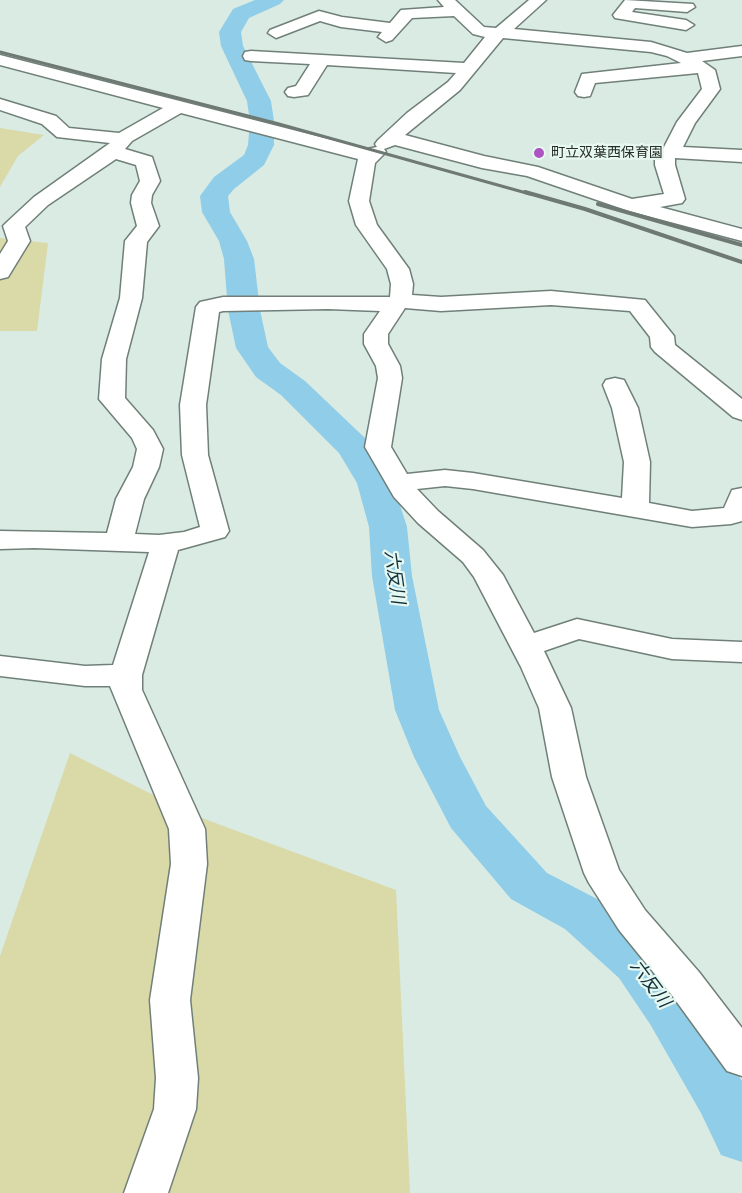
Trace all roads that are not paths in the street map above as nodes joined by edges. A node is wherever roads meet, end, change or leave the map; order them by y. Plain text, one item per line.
1 (538, 0) edge
2 (690, 4) edge
3 (451, 5) edge
4 (686, 25) junction
5 (276, 33) dead end
6 (498, 34) junction
7 (647, 47) junction
8 (742, 51) edge
9 (251, 56) dead end
10 (322, 59) junction
11 (0, 60) edge
12 (691, 62) junction
13 (467, 68) junction
14 (93, 84) junction
15 (294, 92) dead end
16 (584, 92) dead end
17 (69, 95) dead end
18 (0, 104) edge
19 (52, 105) dead end
20 (178, 107) junction
21 (35, 116) junction
22 (118, 146) junction
23 (381, 147) junction
24 (671, 152) junction
25 (742, 156) edge
26 (631, 205) junction
27 (739, 232) edge
28 (0, 272) edge
29 (397, 303) junction
30 (615, 385) dead end
31 (742, 411) edge
32 (399, 483) junction
33 (742, 496) edge
34 (635, 509) junction
35 (0, 540) edge
36 (120, 543) junction
37 (166, 543) junction
38 (526, 647) junction
39 (742, 652) edge
40 (0, 666) edge
41 (126, 675) junction
42 (742, 1059) edge
43 (146, 1193) edge

1 - 6 street
2 - 4 street
2 - 4 street
3 - 5 street
3 - 6 street
4 - 7 street
6 - 7 street
6 - 13 street
7 - 12 street
8 - 12 street
9 - 10 street
10 - 13 street
10 - 15 street
11 - 14 street
12 - 16 street
12 - 24 street
13 - 23 street
14 - 17 street
14 - 20 street
18 - 21 street
19 - 21 street
20 - 22 street
20 - 23 street
21 - 22 street
22 - 28 street
22 - 36 street
23 - 26 street
23 - 29 street
24 - 25 street
24 - 26 street
26 - 27 street
29 - 31 street
29 - 32 street
29 - 37 street
30 - 34 street
32 - 34 street
32 - 38 street
33 - 34 street
35 - 36 street
36 - 37 street
37 - 41 street
38 - 39 street
38 - 42 street
40 - 41 street
41 - 43 street

